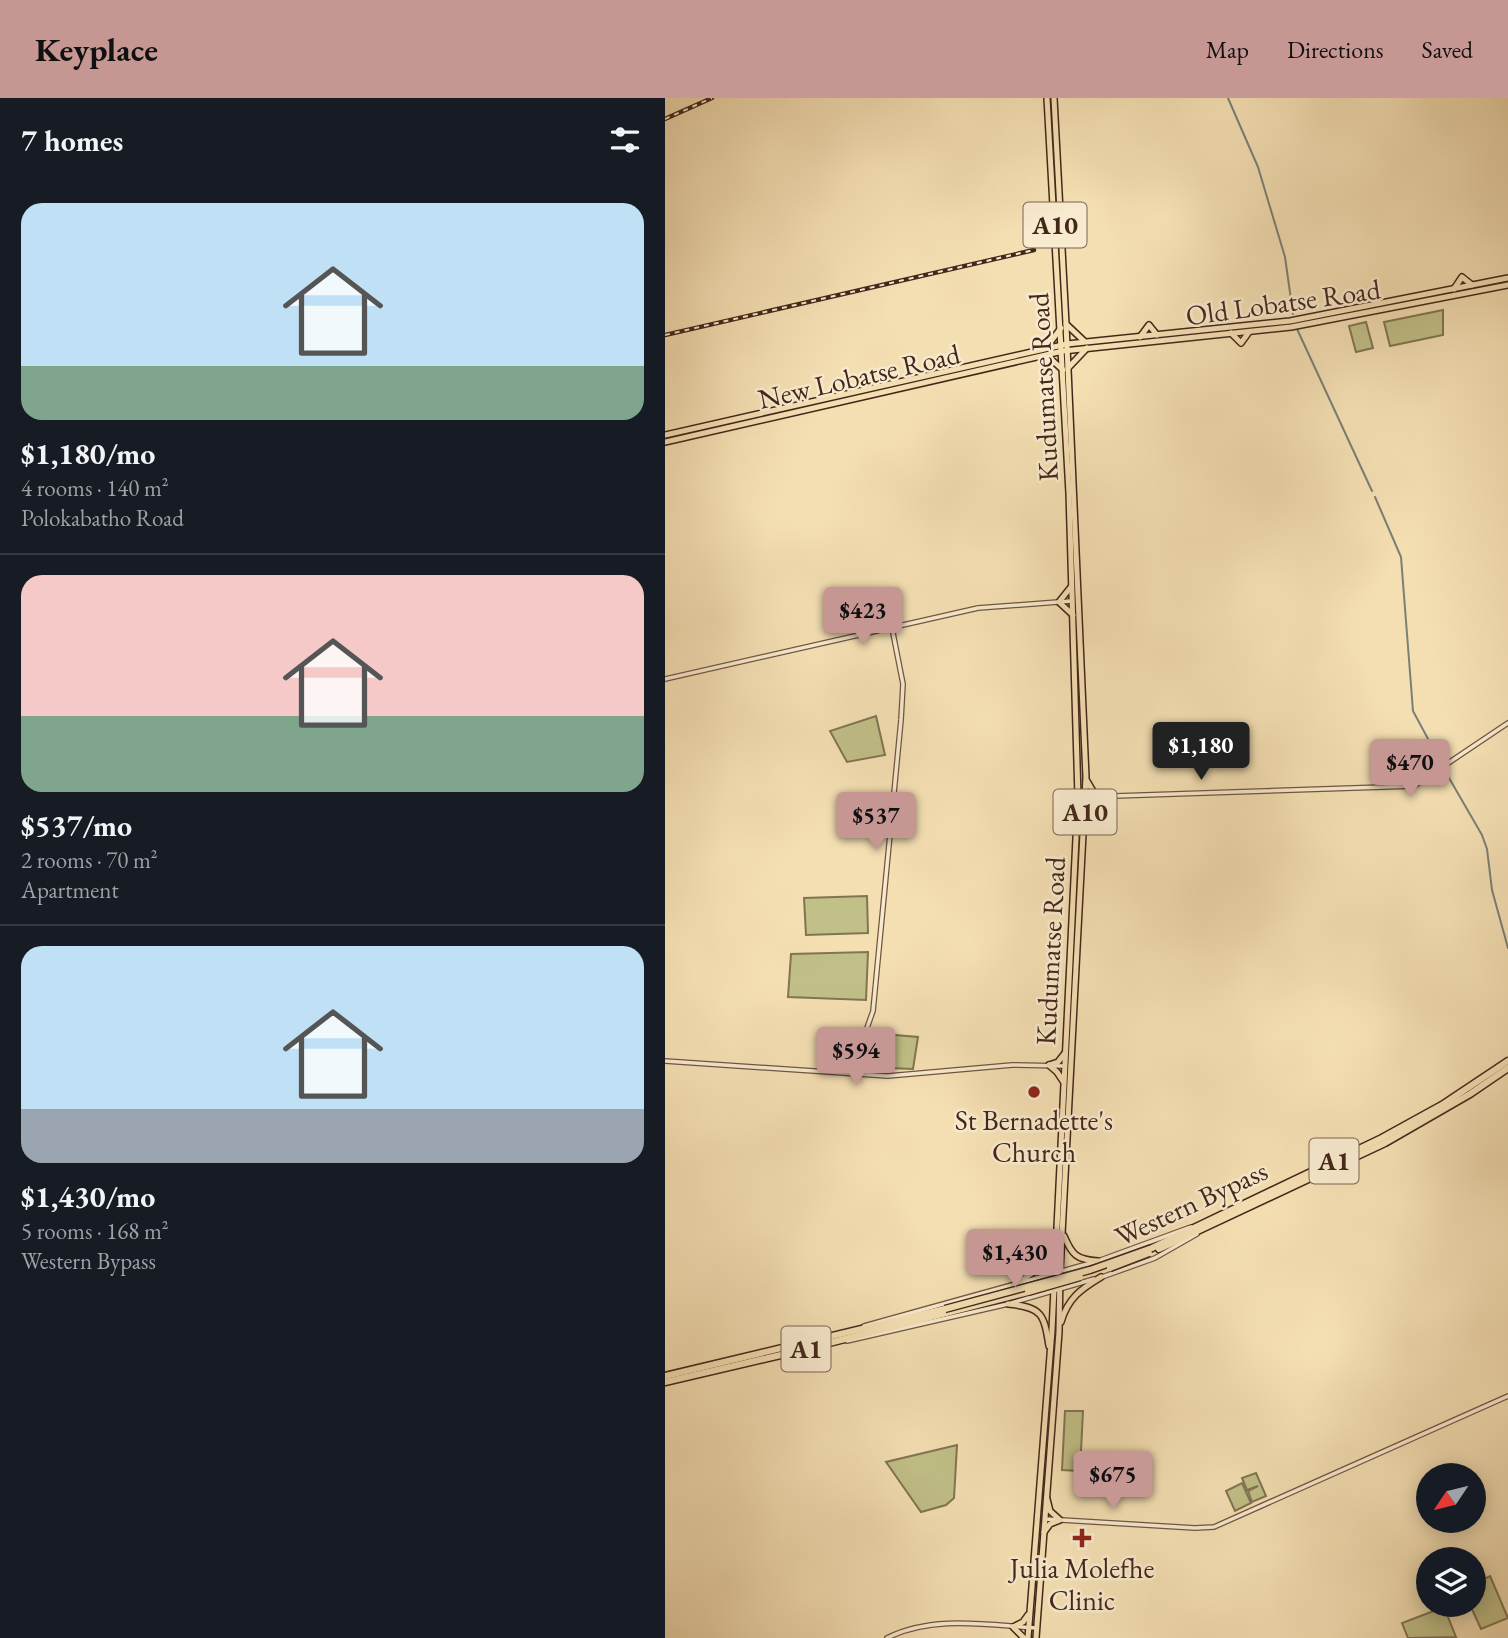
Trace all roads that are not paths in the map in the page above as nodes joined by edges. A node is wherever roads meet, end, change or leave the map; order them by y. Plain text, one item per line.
1 (1047, 98) edge
2 (1054, 98) edge
3 (1508, 278) edge
4 (1472, 285) junction
5 (1508, 285) edge
6 (1462, 287) junction
7 (1454, 292) junction
8 (1468, 293) junction
9 (1064, 326) junction
10 (1250, 331) junction
11 (1231, 333) junction
12 (1157, 335) junction
13 (1140, 337) junction
14 (1086, 345) junction
15 (1065, 348) junction
16 (1039, 349) junction
17 (1037, 357) junction
18 (1066, 369) junction
19 (665, 435) edge
20 (665, 442) edge
21 (1071, 587) junction
22 (1075, 601) junction
23 (1059, 602) junction
24 (1073, 615) junction
25 (891, 628) junction
26 (665, 679) edge
27 (1508, 723) edge
28 (1086, 777) junction
29 (1082, 797) junction
30 (1103, 798) junction
31 (1086, 817) junction
32 (1066, 1050) junction
33 (665, 1061) edge
34 (1508, 1061) edge
35 (1049, 1065) junction
36 (1068, 1067) junction
37 (1508, 1068) edge
38 (858, 1074) junction
39 (1064, 1086) junction
40 (1200, 1228) junction
41 (1063, 1233) junction
42 (1056, 1246) junction
43 (1153, 1250) junction
44 (1098, 1261) junction
45 (1080, 1266) junction
46 (1057, 1273) junction
47 (1101, 1277) junction
48 (1034, 1279) junction
49 (1085, 1281) junction
50 (1013, 1286) junction
51 (1056, 1290) junction
52 (1037, 1295) junction
53 (1008, 1304) junction
54 (856, 1331) junction
55 (1059, 1332) junction
56 (824, 1345) junction
57 (1050, 1356) junction
58 (665, 1376) edge
59 (665, 1382) edge
60 (1508, 1396) edge
61 (1046, 1492) junction
62 (1041, 1518) junction
63 (1060, 1520) junction
64 (1043, 1535) junction
65 (1030, 1612) junction
66 (1013, 1627) junction
67 (1029, 1627) junction
68 (1037, 1628) junction
69 (887, 1638) edge
70 (1026, 1638) edge
71 (1036, 1638) edge

1 - 9 main road, Kudumatse Road / A10
2 - 9 main road, Kudumatse Road / A10
3 - 4 main road
4 - 6 main road
4 - 7 main road
5 - 8 main road, Old Lobatse Road
6 - 7 main road
6 - 8 main road
7 - 8 main road, Old Lobatse Road
7 - 10 main road, Old Lobatse Road
7 - 12 main road, Old Lobatse Road
9 - 14 main road
9 - 15 main road, Kudumatse Road / A10
9 - 16 main road
10 - 11 main road, Old Lobatse Road
10 - 11 main road
11 - 14 main road, Old Lobatse Road
12 - 13 main road
12 - 13 main road
13 - 14 main road
14 - 15 main road
14 - 18 main road
15 - 16 main road
15 - 17 main road, New Lobatse Road
15 - 18 main road, Kudumatse Road / A10
16 - 19 main road
17 - 18 main road
17 - 20 main road, New Lobatse Road
18 - 21 main road, Kudumatse Road / A10
18 - 22 main road, Kudumatse Road / A10
21 - 22 main road, Kudumatse Road / A10
21 - 23 main road
22 - 23 street
22 - 24 main road, Kudumatse Road / A10
22 - 28 main road, Kudumatse Road / A10
23 - 24 main road
23 - 25 street
24 - 29 main road, Kudumatse Road / A10
25 - 26 street
25 - 38 street
27 - 30 street
28 - 29 main road, Kudumatse Road / A10
28 - 30 main road
29 - 30 street
29 - 31 main road, Kudumatse Road / A10
29 - 32 main road, Kudumatse Road / A10
30 - 31 main road
31 - 36 main road, Kudumatse Road / A10
32 - 35 main road
32 - 36 main road, Kudumatse Road / A10
33 - 38 street
34 - 40 highway, Western Bypass / A1
35 - 36 street
35 - 38 street
35 - 39 main road
36 - 39 main road, Kudumatse Road / A10
36 - 41 main road, Kudumatse Road / A10
37 - 40 highway, Western Bypass / A1
39 - 42 main road, Kudumatse Road / A10
40 - 43 highway, Western Bypass / A1
40 - 44 street
40 - 47 street
41 - 44 main road
41 - 46 main road, Kudumatse Road / A10
42 - 46 main road, Kudumatse Road / A10
42 - 50 main road
43 - 54 highway, Western Bypass / A1, bridge
43 - 56 highway, Western Bypass / A1, bridge
44 - 45 street
45 - 46 street
45 - 49 street
46 - 48 street
46 - 51 main road, Kudumatse Road / A10
47 - 49 street
47 - 55 main road
48 - 50 street
48 - 52 street
49 - 51 street
50 - 54 street
51 - 52 street
51 - 55 main road, Kudumatse Road / A10
51 - 57 main road, Kudumatse Road / A10
52 - 53 street
53 - 56 street
53 - 57 main road
54 - 58 highway, Western Bypass / A1
55 - 61 main road, Kudumatse Road / A10
56 - 59 highway, Western Bypass / A1
57 - 62 main road, Kudumatse Road / A10
60 - 63 street
61 - 62 main road, Kudumatse Road / A10
61 - 63 main road
62 - 63 street
62 - 64 main road, Kudumatse Road / A10
62 - 65 main road, Kudumatse Road / A10
63 - 64 main road
64 - 68 main road, Kudumatse Road / A10
65 - 66 main road
65 - 67 main road, Kudumatse Road / A10
66 - 67 street
66 - 69 street
66 - 70 main road
67 - 68 street
67 - 70 main road, Kudumatse Road / A10
68 - 71 main road, Kudumatse Road / A10

